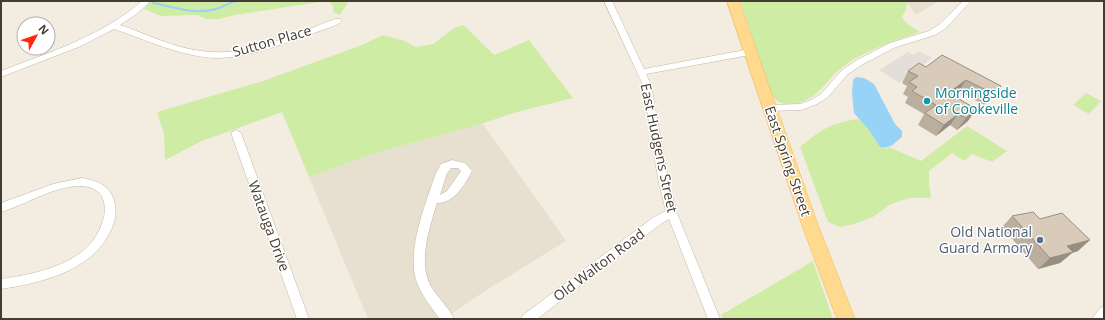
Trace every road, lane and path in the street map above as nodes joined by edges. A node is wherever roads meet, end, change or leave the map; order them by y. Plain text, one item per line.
1 (147, 1) edge
2 (608, 1) edge
3 (733, 1) edge
4 (967, 1) edge
5 (338, 21) dead end
6 (114, 26) junction
7 (750, 52) junction
8 (642, 72) junction
9 (1, 74) edge
10 (770, 108) junction
11 (236, 133) dead end
12 (434, 199) dead end
13 (1, 208) edge
14 (672, 214) junction
15 (1, 284) edge
16 (1104, 312) edge
17 (303, 319) edge
18 (448, 319) edge
19 (527, 319) edge
20 (714, 319) edge
21 (846, 319) edge
22 (1098, 319) edge

1 - 6 street
2 - 8 street, East Hudgens Street
3 - 7 main road, East Spring Street
4 - 10 street
5 - 6 street, Sutton Place
6 - 9 street
7 - 8 street
7 - 10 main road, East Spring Street
8 - 14 street, East Hudgens Street
10 - 21 main road, East Spring Street
11 - 17 street, Watauga Drive
12 - 18 street
13 - 15 street
14 - 19 street, Old Walton Road
14 - 20 street, East Hudgens Street
16 - 22 street

